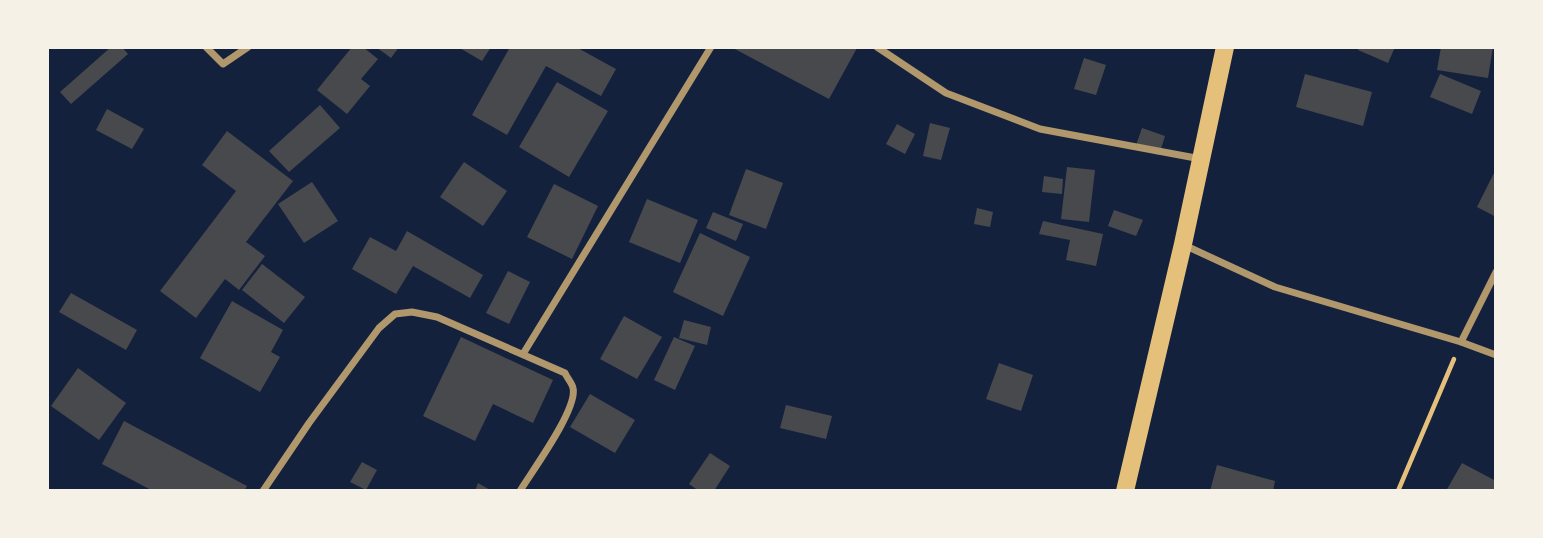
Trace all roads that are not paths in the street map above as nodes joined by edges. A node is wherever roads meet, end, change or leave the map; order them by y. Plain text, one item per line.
1 (206, 47) edge
2 (248, 47) edge
3 (711, 47) edge
4 (877, 47) edge
5 (1225, 47) edge
6 (1202, 159) junction
7 (1183, 244) junction
8 (1496, 272) edge
9 (1461, 342) junction
10 (523, 354) junction
11 (1496, 355) edge
12 (263, 491) edge
13 (520, 491) edge
14 (1125, 491) edge

1 - 2 street
3 - 10 street
4 - 6 street
5 - 6 main road
6 - 7 main road
7 - 9 street
7 - 14 main road
8 - 9 street
9 - 11 street
10 - 12 street
10 - 13 street

